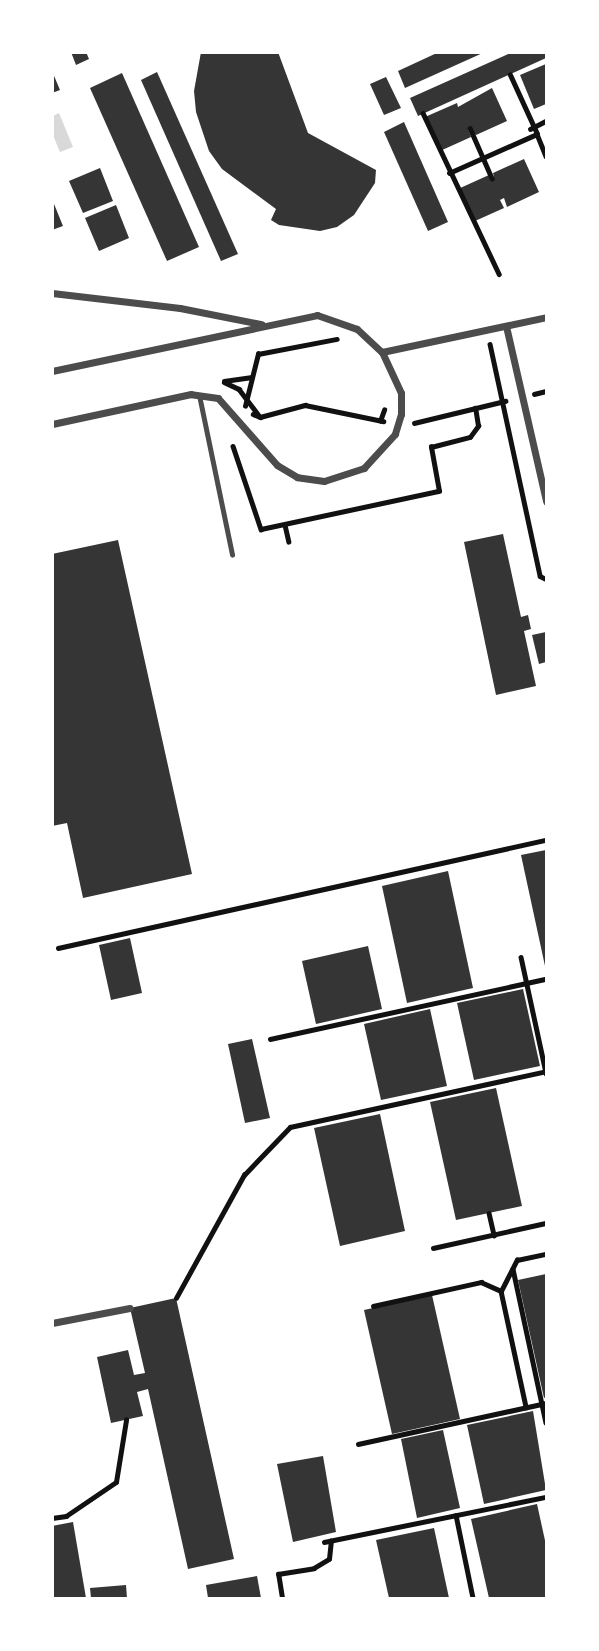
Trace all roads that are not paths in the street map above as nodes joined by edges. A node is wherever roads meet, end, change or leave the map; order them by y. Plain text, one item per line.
1 (52, 293) edge
2 (547, 317) edge
3 (265, 325) junction
4 (506, 326) junction
5 (382, 352) junction
6 (52, 371) edge
7 (199, 395) junction
8 (52, 424) edge
9 (547, 501) edge
10 (232, 555) dead end
11 (130, 1308) dead end
12 (52, 1323) edge

1 - 3 street
2 - 4 street
3 - 5 street
3 - 6 street
4 - 5 street
4 - 9 street
5 - 7 street
7 - 8 street
7 - 10 lane
11 - 12 street

